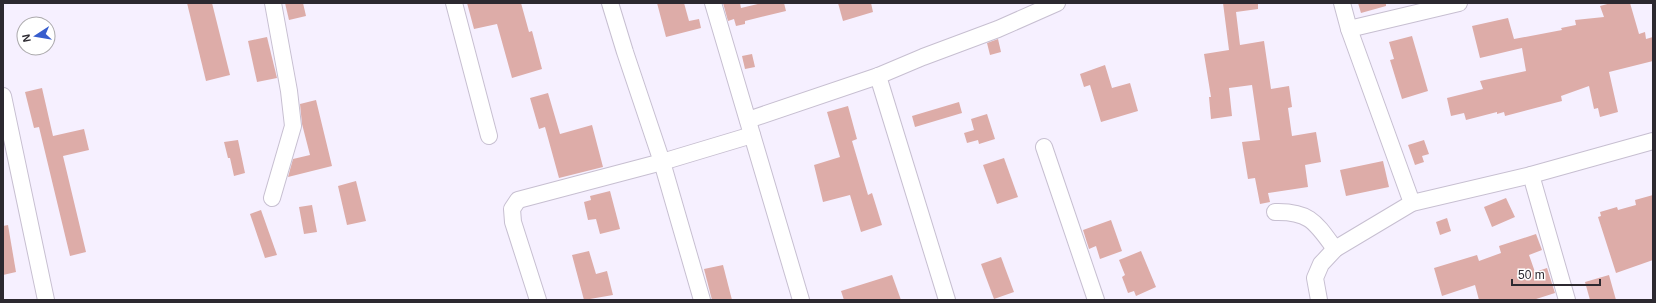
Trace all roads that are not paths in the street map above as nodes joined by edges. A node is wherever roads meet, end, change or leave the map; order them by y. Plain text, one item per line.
1 (273, 3) edge
2 (454, 3) edge
3 (610, 3) edge
4 (713, 3) edge
5 (1057, 3) edge
6 (1342, 3) edge
7 (1459, 3) edge
8 (1349, 29) junction
9 (878, 76) junction
10 (3, 96) edge
11 (750, 127) junction
12 (488, 136) dead end
13 (1653, 141) edge
14 (8, 143) edge
15 (1044, 147) dead end
16 (662, 162) junction
17 (1531, 175) junction
18 (272, 198) dead end
19 (1412, 203) junction
20 (1275, 212) dead end
21 (1335, 249) junction
22 (46, 300) edge
23 (538, 300) edge
24 (702, 300) edge
25 (800, 300) edge
26 (947, 300) edge
27 (1096, 300) edge
28 (1319, 300) edge
29 (1567, 300) edge

1 - 18 street
2 - 12 street
3 - 16 street
4 - 11 street
5 - 9 street
6 - 8 street
7 - 8 street
8 - 19 street
9 - 11 street
9 - 26 street
10 - 14 street
11 - 16 street
11 - 25 street
13 - 17 street
14 - 22 street
15 - 27 street
16 - 23 street
16 - 24 street
17 - 19 street
17 - 29 street
19 - 21 street
20 - 21 street
21 - 28 street

